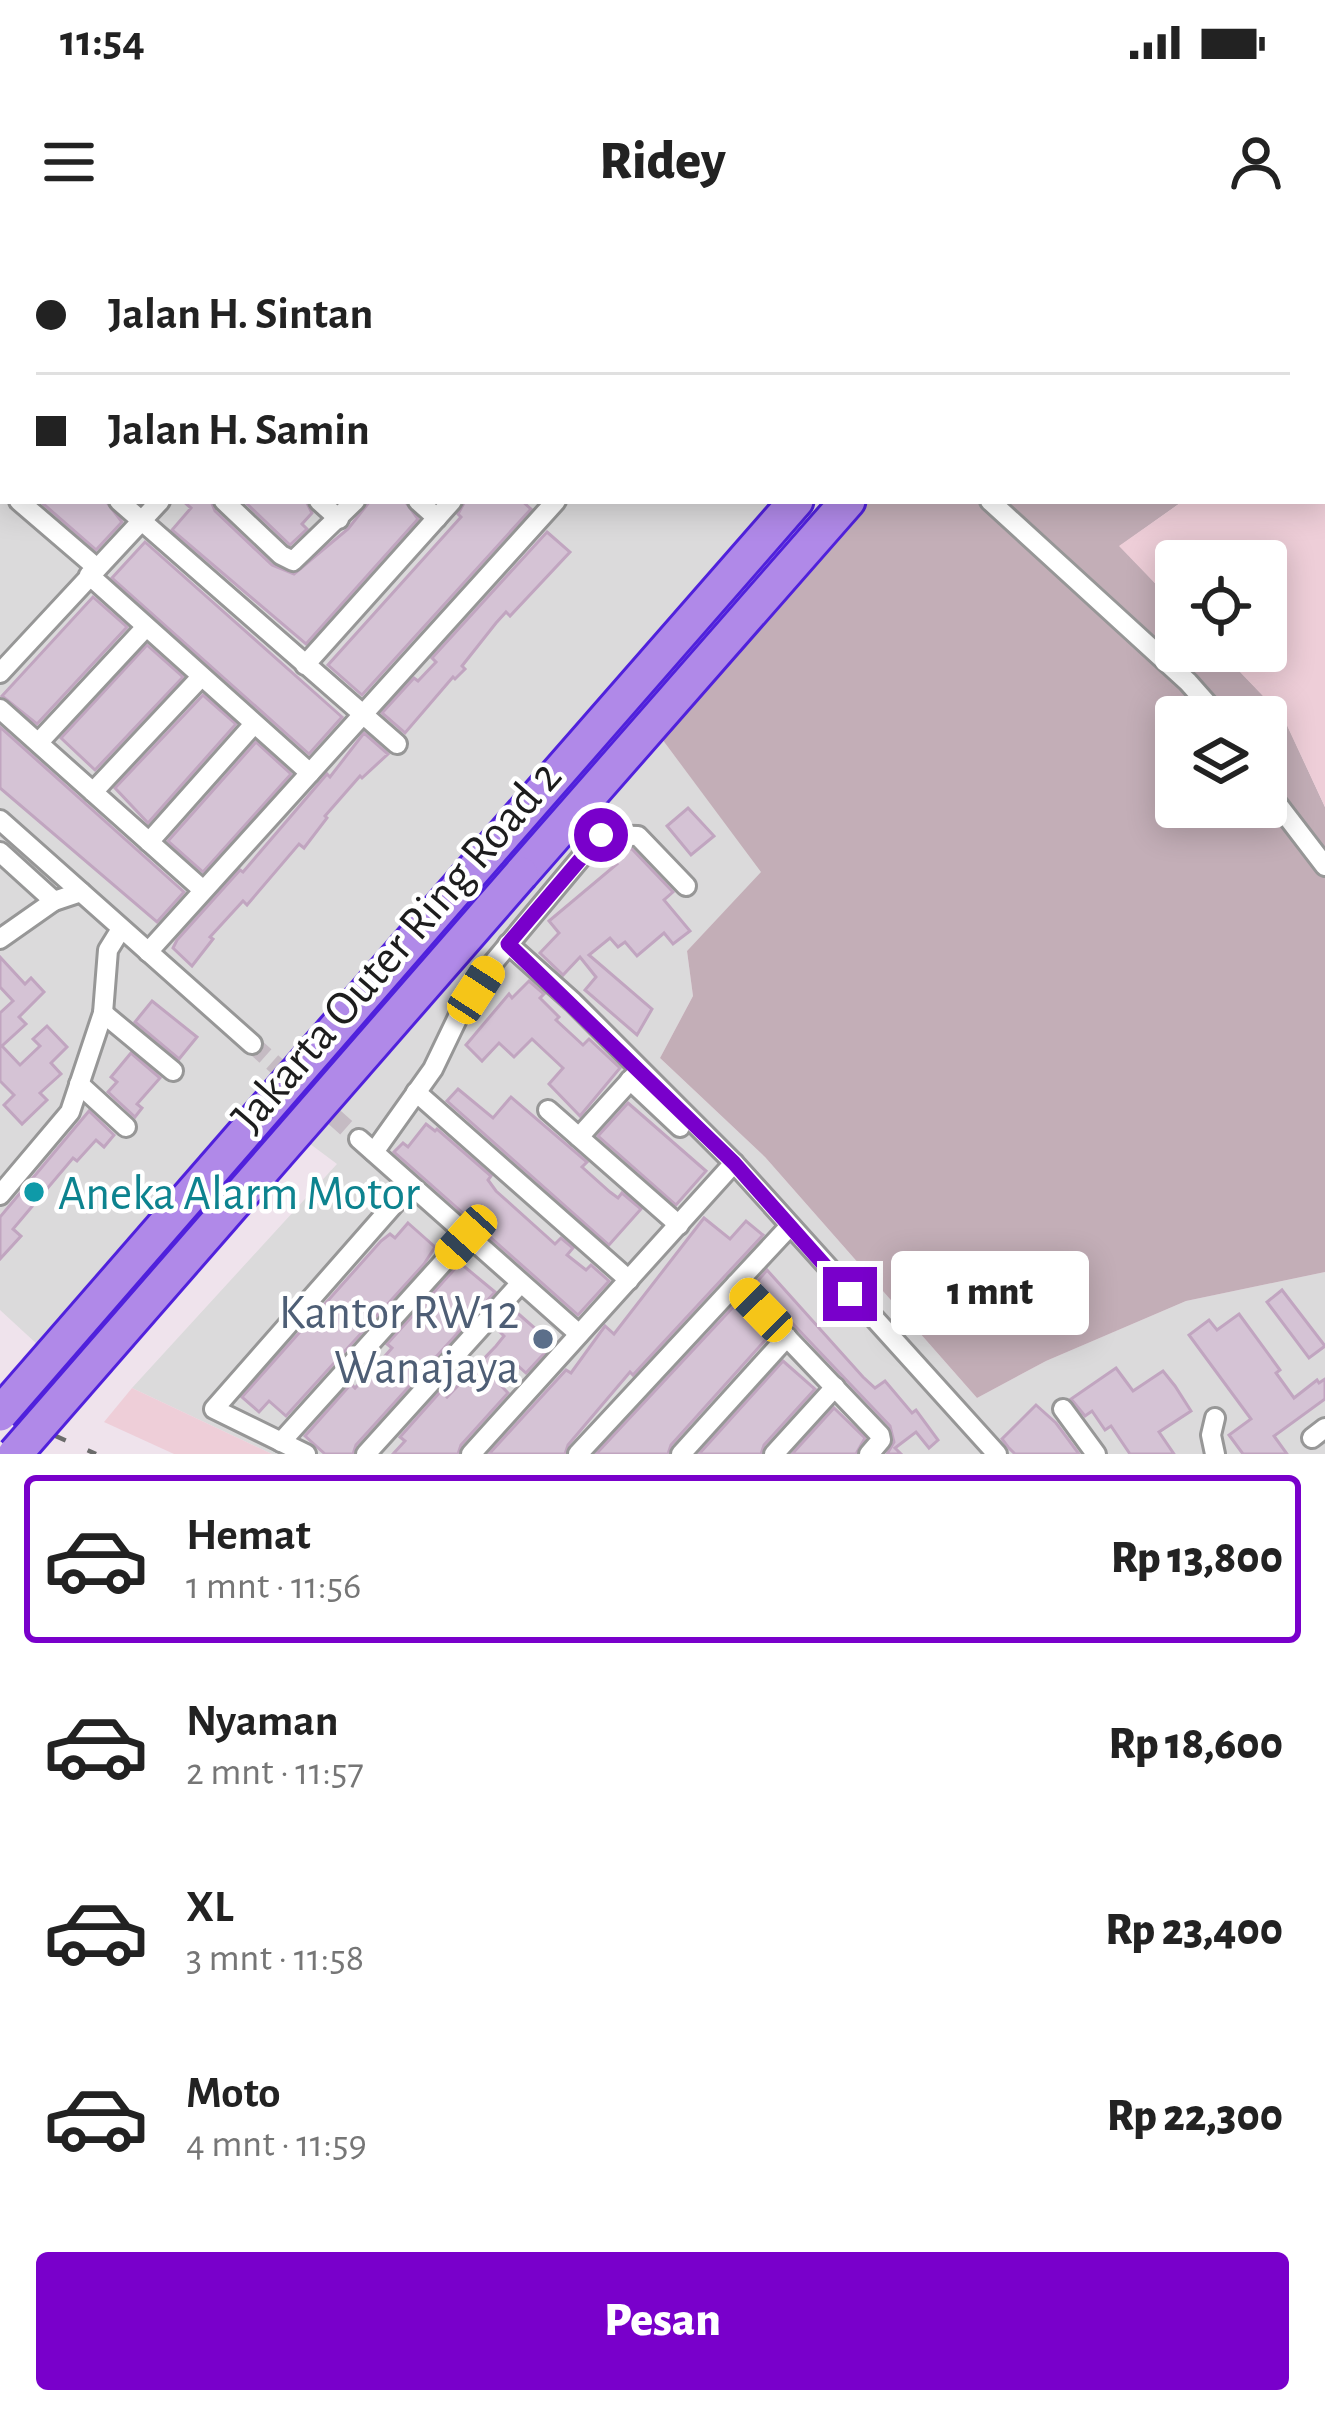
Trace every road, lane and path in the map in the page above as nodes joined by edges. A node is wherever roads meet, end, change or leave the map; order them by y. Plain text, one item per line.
1 (22, 504) edge
2 (122, 504) edge
3 (157, 504) edge
4 (227, 504) edge
5 (322, 504) edge
6 (352, 504) edge
7 (421, 504) edge
8 (449, 504) edge
9 (793, 504) edge
10 (845, 504) edge
11 (993, 504) edge
12 (543, 505) edge
13 (437, 518) junction
14 (338, 519) junction
15 (141, 520) junction
16 (93, 572) junction
17 (146, 627) junction
18 (305, 665) junction
19 (0, 673) edge
20 (201, 677) junction
21 (1200, 696) edge
22 (0, 710) edge
23 (362, 717) junction
24 (254, 724) junction
25 (39, 742) junction
26 (397, 744) dead end
27 (310, 773) junction
28 (94, 792) junction
29 (1287, 816) edge
30 (0, 820) edge
31 (149, 842) junction
32 (0, 852) edge
33 (1325, 866) edge
34 (686, 886) dead end
35 (203, 890) junction
36 (81, 892) junction
37 (54, 901) junction
38 (121, 929) junction
39 (0, 939) edge
40 (508, 944) junction
41 (148, 952) junction
42 (103, 1013) junction
43 (252, 1044) tunnel mouth
44 (173, 1071) dead end
45 (634, 1075) junction
46 (79, 1084) junction
47 (416, 1093) junction
48 (548, 1110) dead end
49 (126, 1127) dead end
50 (579, 1137) junction
51 (731, 1167) junction
52 (410, 1186) junction
53 (0, 1195) edge
54 (679, 1226) junction
55 (789, 1227) junction
56 (466, 1237) junction
57 (629, 1280) junction
58 (736, 1284) junction
59 (519, 1285) junction
60 (578, 1334) junction
61 (787, 1337) junction
62 (835, 1387) junction
63 (1063, 1409) dead end
64 (0, 1414) edge
65 (1215, 1418) dead end
66 (281, 1442) junction
67 (15, 1454) edge
68 (306, 1454) edge
69 (366, 1454) edge
70 (471, 1454) edge
71 (578, 1454) edge
72 (681, 1454) edge
73 (774, 1454) edge
74 (868, 1454) edge
75 (997, 1454) edge
76 (1096, 1454) edge
77 (1215, 1454) edge

1 - 16 street
2 - 15 street
3 - 15 street
4 - 14 street
5 - 14 street
6 - 14 street
7 - 13 street
8 - 13 street
9 - 64 highway, Jakarta Outer Ring Road 2, bridge
10 - 67 highway, Jakarta Outer Ring Road 2, bridge
11 - 21 street
12 - 23 street
13 - 18 street
15 - 16 street
15 - 18 street
16 - 17 street
16 - 19 street
17 - 20 street
17 - 25 street
18 - 23 street
20 - 24 street
20 - 28 street
22 - 25 street
23 - 26 street
23 - 27 street
24 - 27 street
24 - 31 street
25 - 28 street
27 - 35 street
28 - 31 street
29 - 33 street
30 - 36 street
31 - 35 street
32 - 37 street
34 - 40 street
35 - 41 street
36 - 37 street
36 - 38 street
37 - 39 street
38 - 41 street
38 - 42 street
40 - 45 street
40 - 47 street
41 - 43 street
42 - 44 street
42 - 46 street
45 - 50 street
45 - 51 street
46 - 49 street
46 - 53 street
47 - 52 street
47 - 57 street
48 - 50 street
50 - 54 street
51 - 54 street
51 - 55 street
52 - 56 street
52 - 66 street
54 - 57 street
55 - 58 street
55 - 75 street
56 - 59 street
56 - 66 street
57 - 60 street
58 - 61 street
58 - 71 street
59 - 60 street
59 - 69 street
60 - 70 street
61 - 62 street
61 - 72 street
62 - 73 street
62 - 74 street
63 - 76 street
65 - 77 street
66 - 68 street

